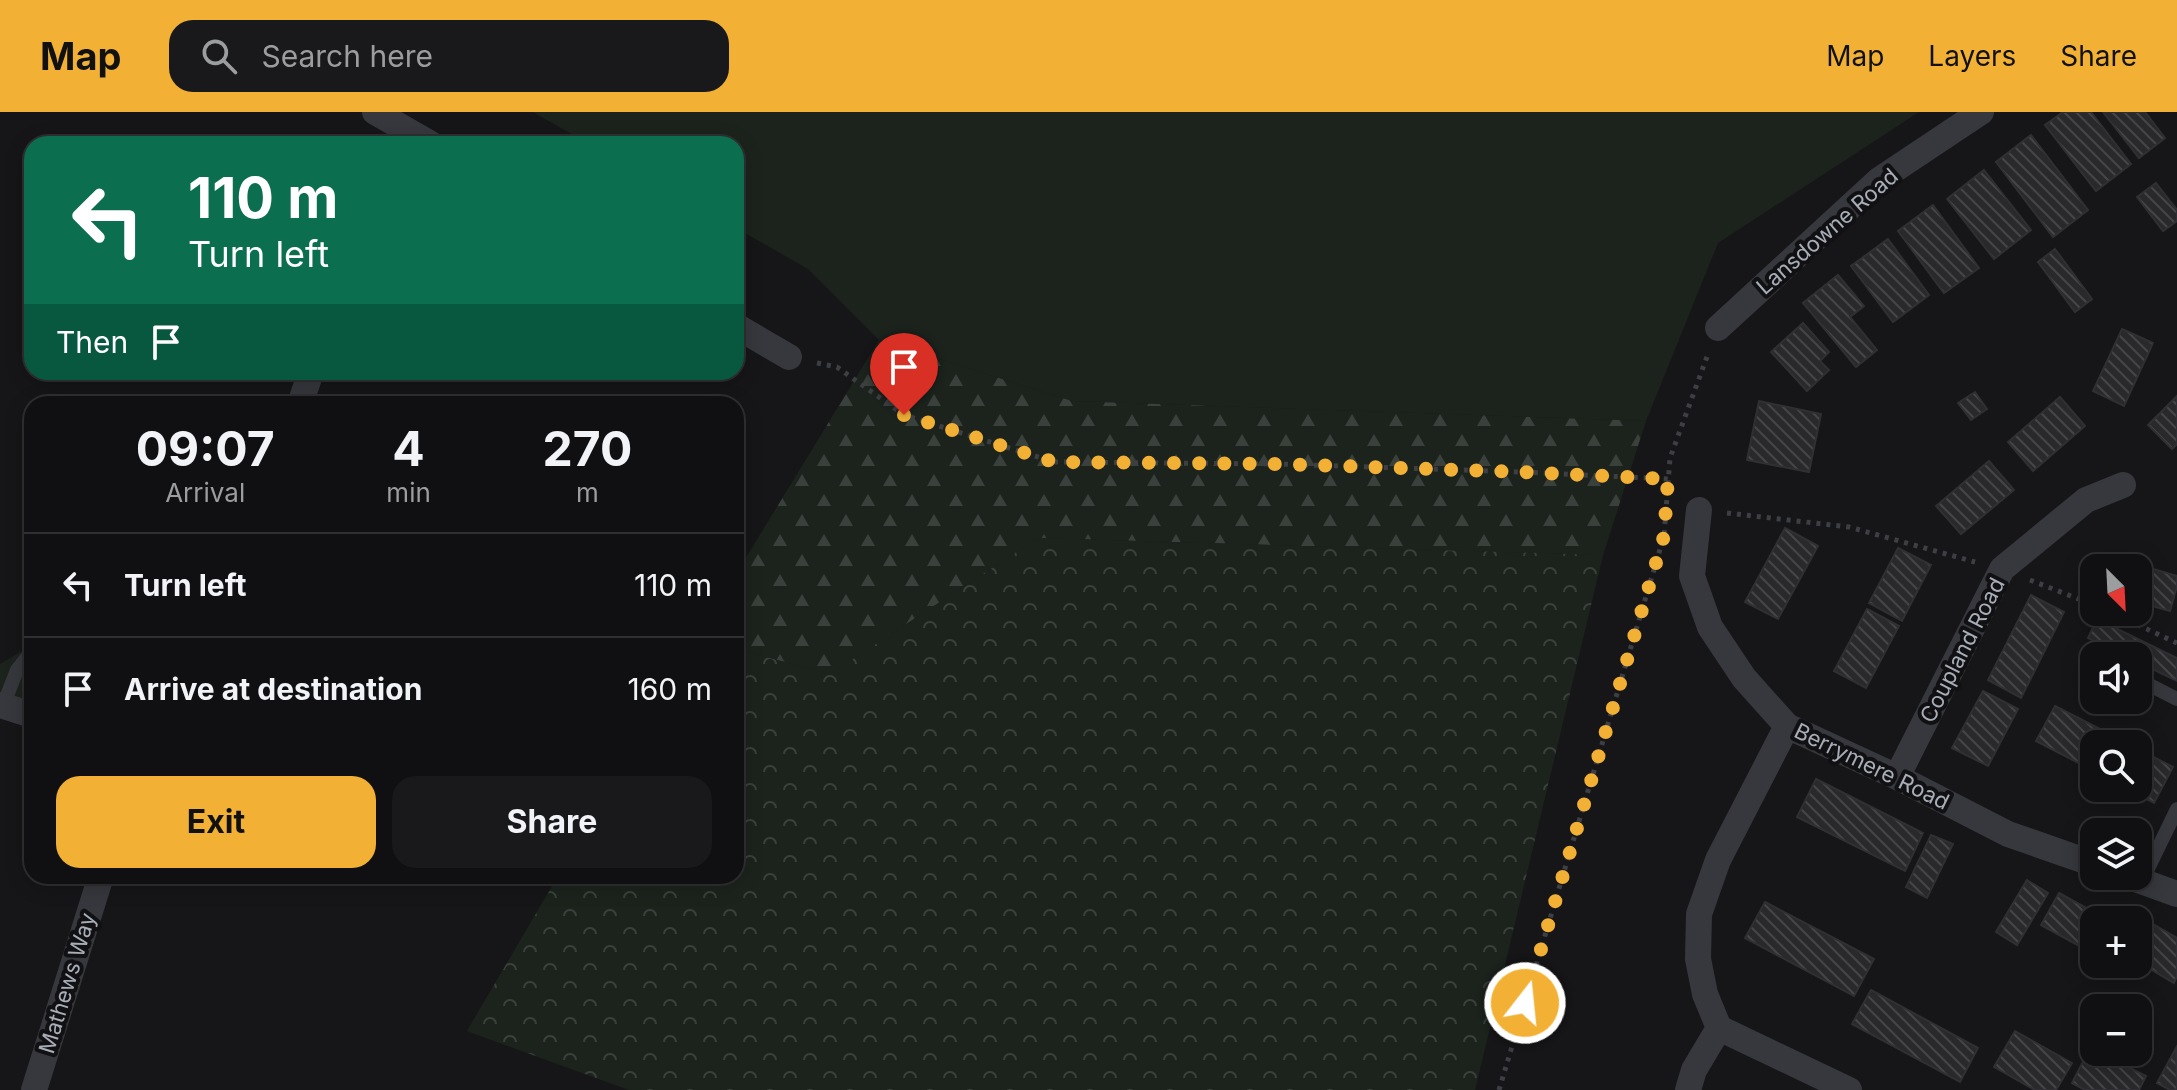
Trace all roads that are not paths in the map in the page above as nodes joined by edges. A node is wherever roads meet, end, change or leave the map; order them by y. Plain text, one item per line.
1 (1981, 112) edge
2 (387, 126) edge
3 (411, 136) edge
4 (1718, 328) road end
5 (744, 331) edge
6 (789, 357) road end
7 (2123, 485) dead end
8 (1699, 510) road end
9 (24, 661) edge
10 (2152, 686) edge
11 (2177, 699) edge
12 (1, 705) edge
13 (24, 712) edge
14 (1787, 726) junction
15 (1897, 777) junction
16 (2177, 809) edge
17 (2152, 851) edge
18 (2080, 859) edge
19 (98, 884) edge
20 (2152, 885) edge
21 (2177, 894) edge
22 (1719, 1028) junction
23 (34, 1090) edge
24 (1688, 1090) edge
25 (1849, 1090) edge

1 - 4 street, Lansdowne Road
2 - 3 street
5 - 6 street
7 - 15 street, Coupland Road
8 - 14 street, Berrymere Road
9 - 12 lane
10 - 11 lane
12 - 13 street
14 - 15 street, Berrymere Road
14 - 22 street
15 - 18 street, Berrymere Road
16 - 17 lane
19 - 23 street, Mathews Way
20 - 21 street
22 - 24 street
22 - 25 street

